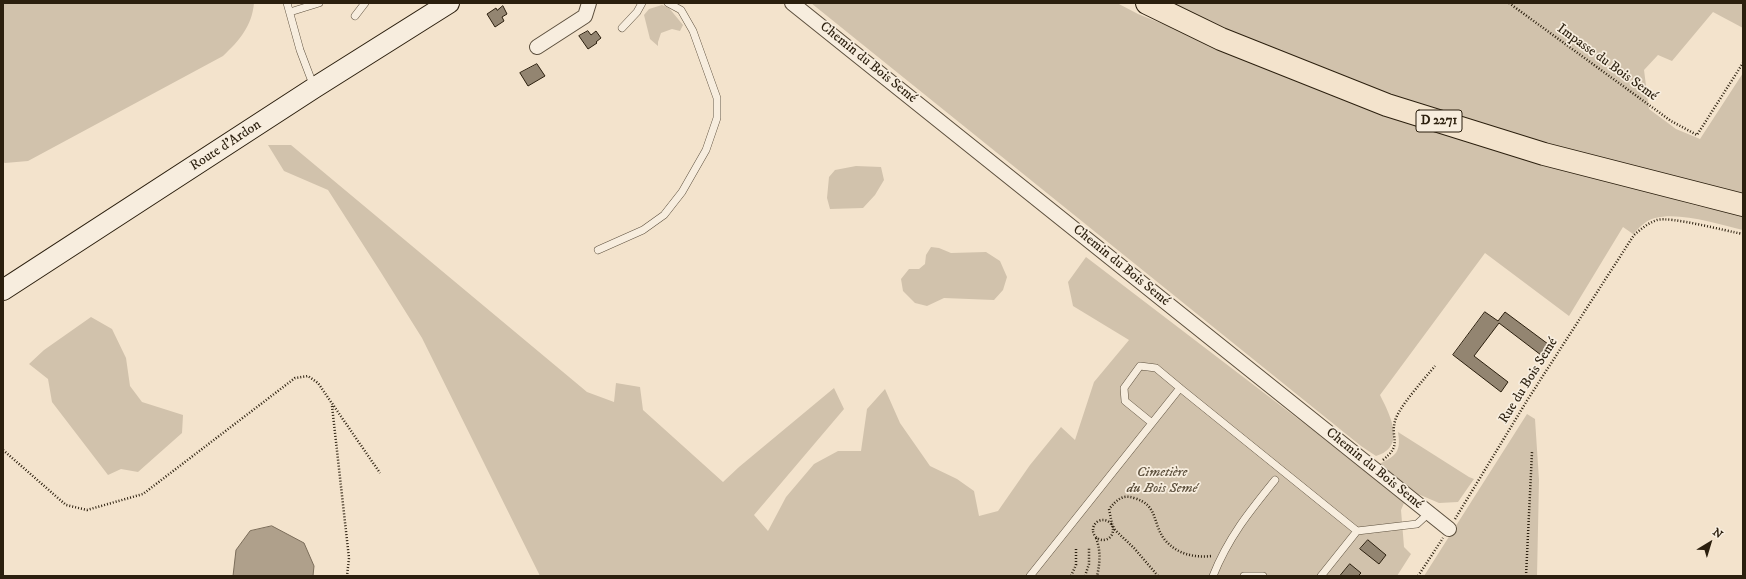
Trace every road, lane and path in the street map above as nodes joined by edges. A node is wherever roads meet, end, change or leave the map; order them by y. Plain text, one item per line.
1 (287, 3) edge
2 (319, 3) edge
3 (365, 3) edge
4 (449, 3) edge
5 (589, 3) edge
6 (642, 3) edge
7 (668, 3) edge
8 (792, 3) edge
9 (1147, 3) edge
10 (1508, 3) edge
11 (290, 12) junction
12 (355, 16) dead end
13 (622, 28) dead end
14 (537, 47) dead end
15 (1743, 62) edge
16 (314, 88) junction
17 (1743, 205) edge
18 (1743, 234) edge
19 (598, 250) dead end
20 (3, 290) edge
21 (1435, 366) dead end
22 (1180, 388) junction
23 (332, 404) junction
24 (1152, 423) junction
25 (3, 450) edge
26 (1532, 452) dead end
27 (1361, 458) junction
28 (380, 473) dead end
29 (1275, 480) dead end
30 (1429, 513) junction
31 (1112, 524) junction
32 (1449, 529) junction
33 (1357, 531) junction
34 (1096, 538) junction
35 (1089, 547) dead end
36 (1076, 549) dead end
37 (1222, 555) junction
38 (347, 576) edge
39 (1030, 576) edge
40 (1071, 576) edge
41 (1085, 576) edge
42 (1097, 576) edge
43 (1158, 576) edge
44 (1213, 576) edge
45 (1244, 576) edge
46 (1263, 576) edge
47 (1321, 576) edge
48 (1418, 576) edge
49 (1526, 576) edge

1 - 11 lane
2 - 11 lane
3 - 12 lane
4 - 16 main road, Route d'Ardon
5 - 14 street
6 - 13 lane
7 - 19 lane
8 - 27 street, Chemin du Bois Semé
9 - 17 highway, D 2271
10 - 15 path, Impasse du Bois Semé
11 - 16 lane
16 - 20 main road, Route d'Ardon
18 - 32 path, Rue du Bois Semé
21 - 27 path
22 - 24 lane
22 - 24 lane
22 - 33 lane
23 - 25 path
23 - 28 path
23 - 38 path
24 - 39 lane
26 - 49 path
27 - 30 street, Chemin du Bois Semé
29 - 37 lane
30 - 32 street, Chemin du Bois Semé
30 - 33 lane
31 - 34 path
31 - 34 path
31 - 37 path
31 - 43 path
32 - 48 path, Rue du Bois Semé
33 - 47 lane
34 - 42 path
35 - 41 path
36 - 40 path
37 - 44 lane
45 - 46 lane

